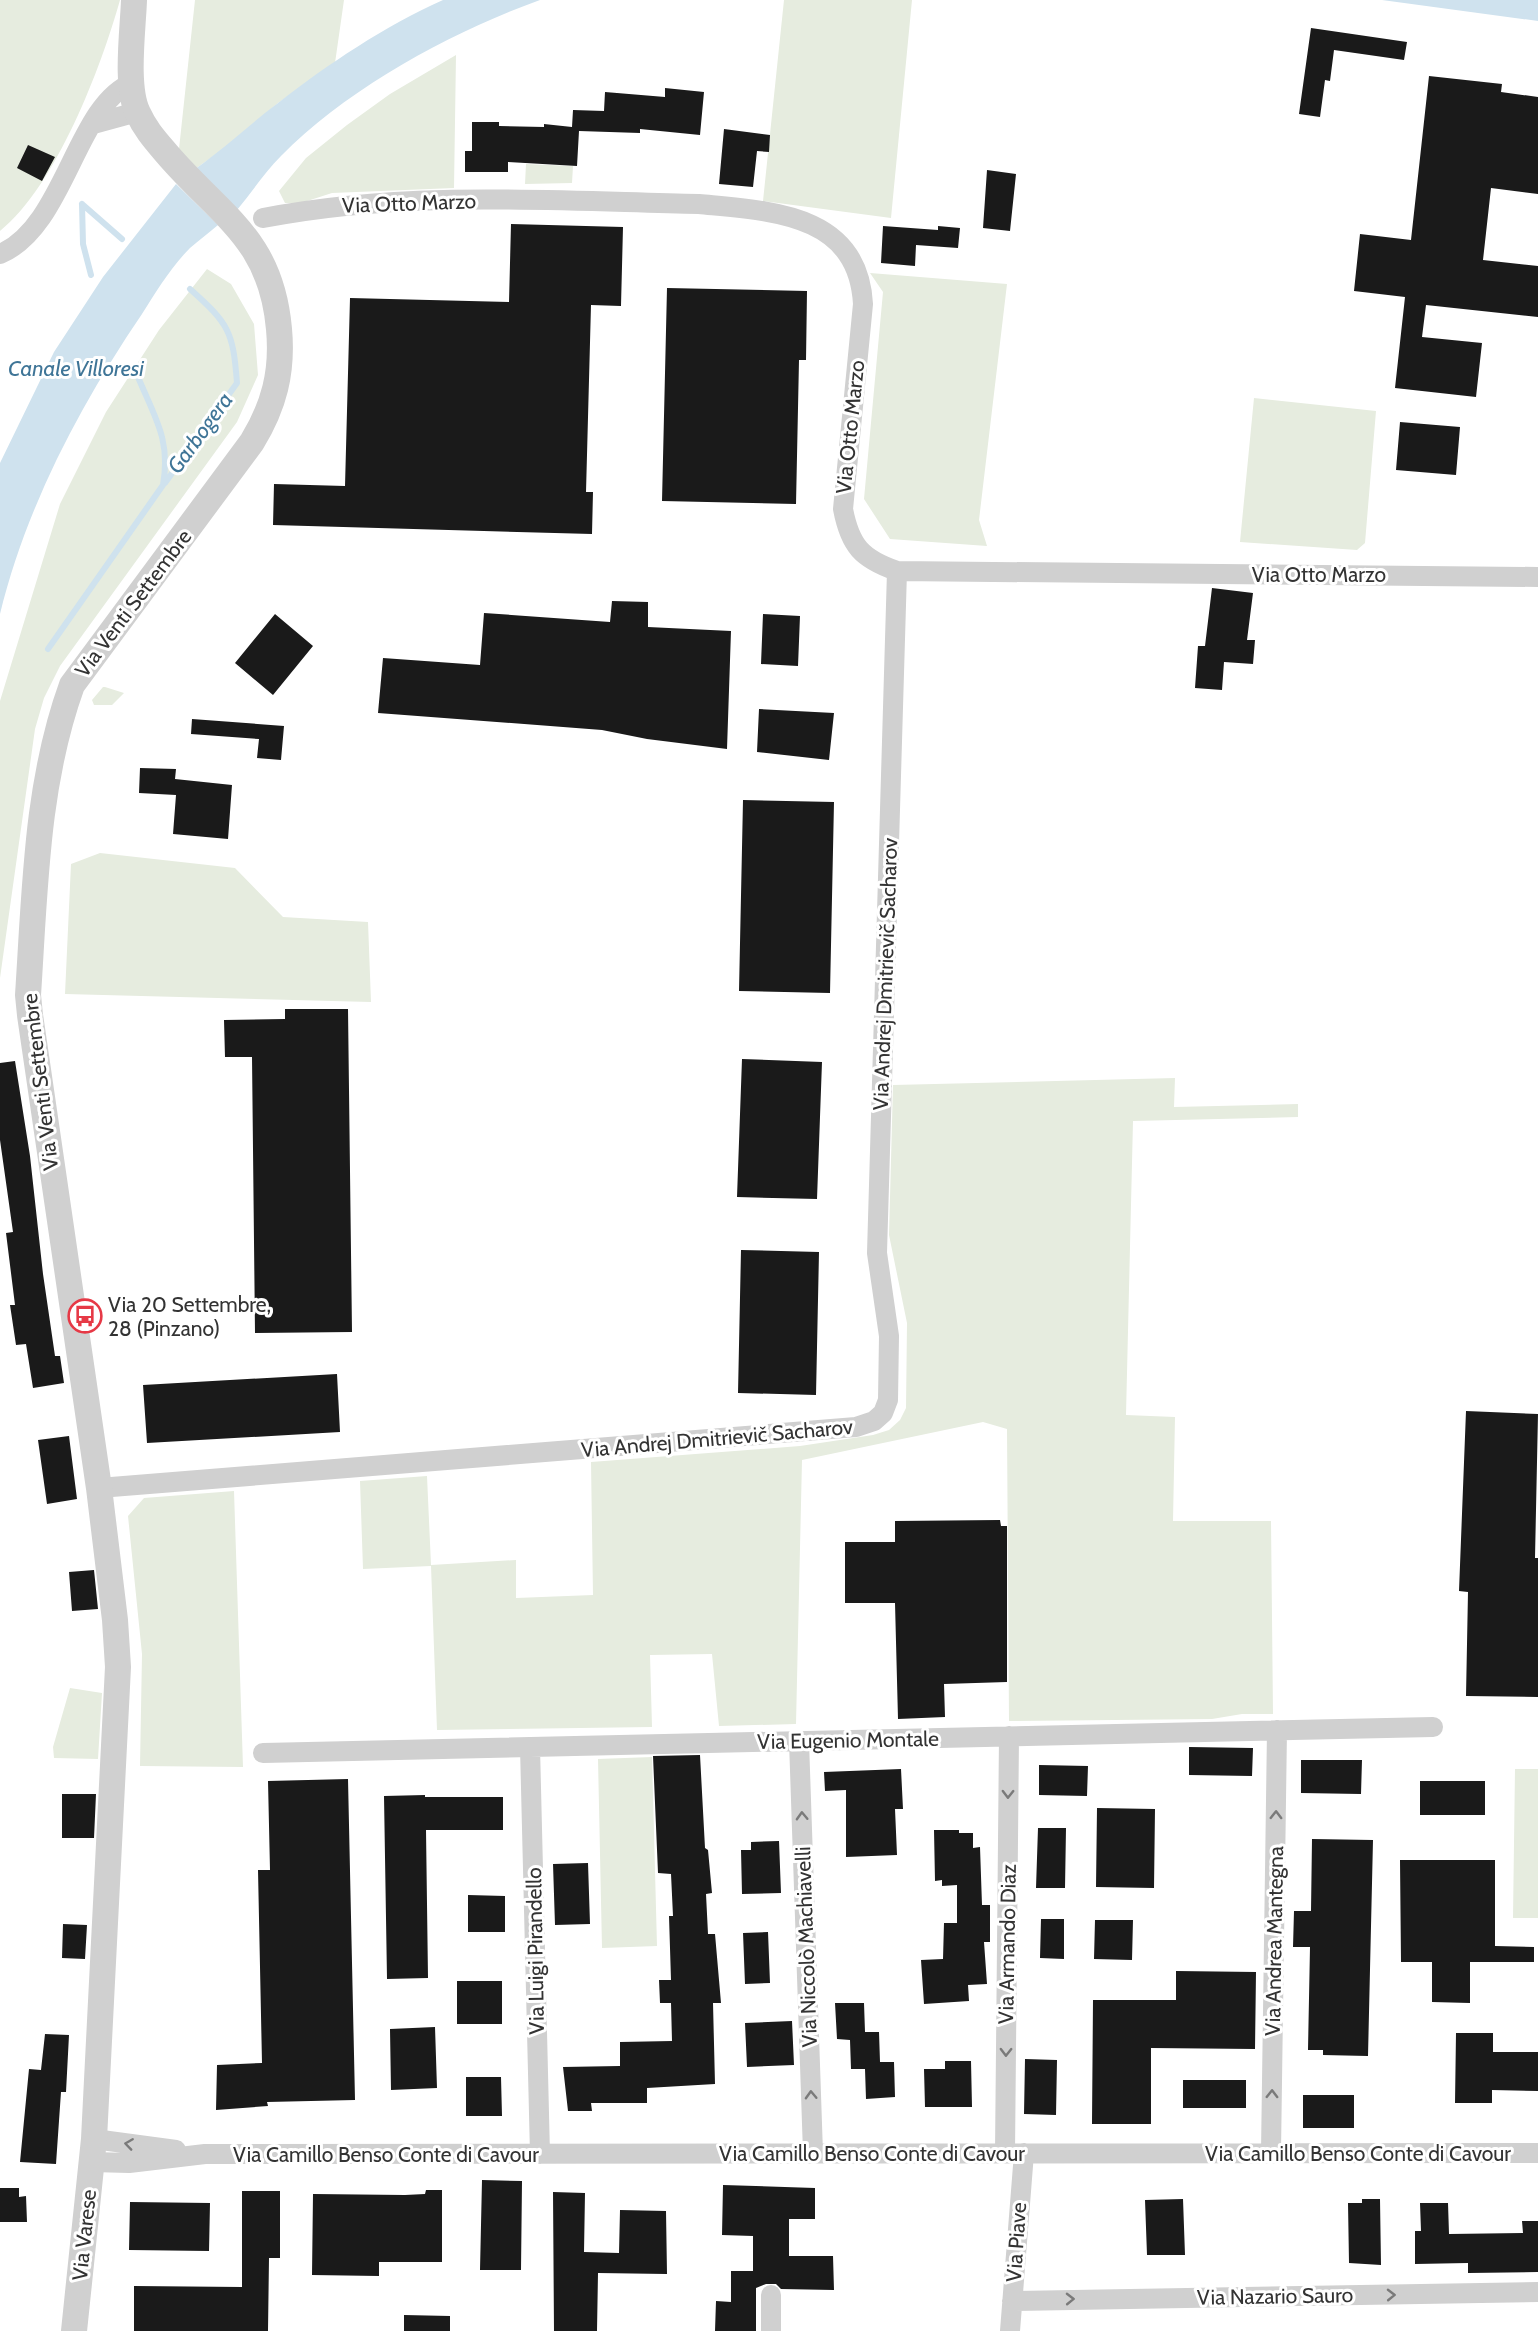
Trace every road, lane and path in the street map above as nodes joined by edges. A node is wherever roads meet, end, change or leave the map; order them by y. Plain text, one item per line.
1 (134, 0) edge
2 (132, 84) junction
3 (137, 112) junction
4 (93, 124) junction
5 (263, 218) dead end
6 (0, 255) edge
7 (897, 571) junction
8 (1538, 577) edge
9 (99, 1488) junction
10 (1433, 1727) dead end
11 (1277, 1730) junction
12 (1009, 1736) junction
13 (799, 1741) junction
14 (530, 1747) junction
15 (263, 1753) dead end
16 (93, 2151) junction
17 (1271, 2152) junction
18 (813, 2153) junction
19 (1014, 2153) junction
20 (1538, 2153) edge
21 (540, 2154) junction
22 (1538, 2292) edge
23 (771, 2295) dead end
24 (1011, 2301) junction
25 (74, 2331) edge
26 (771, 2331) edge
27 (1010, 2331) edge

1 - 2 street, Via Venti Settembre
2 - 3 street, Via Venti Settembre
2 - 4 street
3 - 4 street
3 - 9 street, Via Venti Settembre
4 - 6 street
5 - 7 street, Via Otto Marzo
7 - 8 street, Via Otto Marzo
7 - 9 street, Via Andrej Dmitrievič Sacharov
9 - 16 street, Via Venti Settembre
10 - 11 street, Via Eugenio Montale
11 - 12 street, Via Eugenio Montale
17 -> 11 street, Via Andrea Mantegna
12 - 13 street, Via Eugenio Montale
12 -> 19 street, Via Armando Diaz
13 - 14 street, Via Eugenio Montale
18 -> 13 street, Via Niccolò Machiavelli
14 - 15 street, Via Eugenio Montale
14 - 21 street, Via Luigi Pirandello
16 - 21 street, Via Camillo Benso Conte di Cavour
16 - 25 street, Via Varese
17 - 19 street, Via Camillo Benso Conte di Cavour
17 - 20 street, Via Camillo Benso Conte di Cavour
18 - 19 street, Via Camillo Benso Conte di Cavour
18 - 21 street, Via Camillo Benso Conte di Cavour
19 - 24 street, Via Piave
24 -> 22 street, Via Nazario Sauro
23 - 26 street
24 - 27 street, Via Piave

